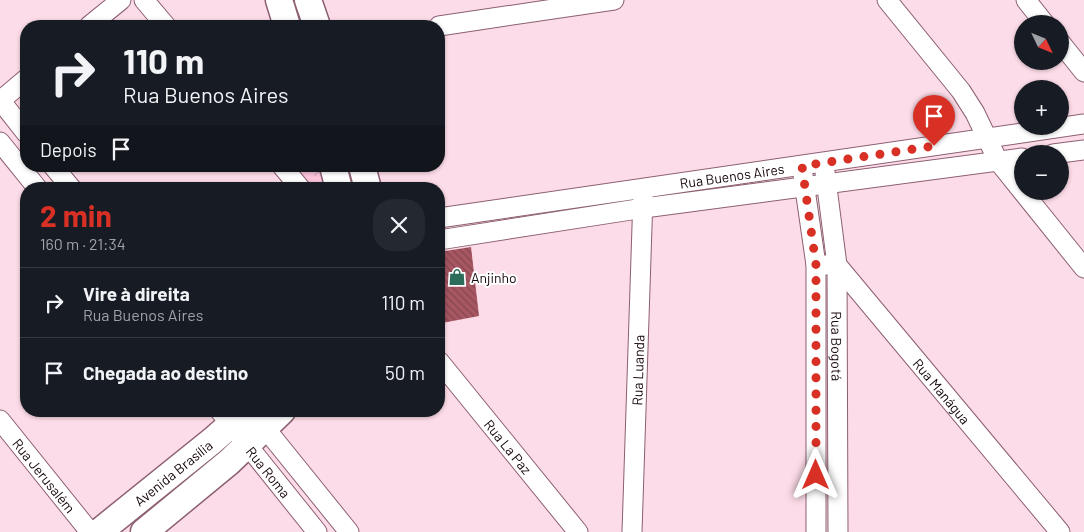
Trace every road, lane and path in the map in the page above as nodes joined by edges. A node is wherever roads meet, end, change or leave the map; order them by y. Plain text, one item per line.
1 (121, 0) edge
2 (144, 0) edge
3 (279, 0) edge
4 (308, 0) edge
5 (614, 0) edge
6 (887, 0) edge
7 (1026, 0) edge
8 (1038, 15) edge
9 (96, 20) edge
10 (161, 20) edge
11 (285, 20) edge
12 (315, 20) edge
13 (445, 25) edge
14 (1069, 53) edge
15 (1084, 72) edge
16 (20, 84) edge
17 (0, 100) edge
18 (1084, 124) edge
19 (20, 125) edge
20 (989, 139) junction
21 (0, 142) edge
22 (1084, 150) edge
23 (1069, 152) edge
24 (1014, 159) edge
25 (998, 161) junction
26 (823, 162) junction
27 (802, 166) junction
28 (20, 167) edge
29 (24, 172) edge
30 (59, 172) edge
31 (287, 172) edge
32 (32, 182) edge
33 (67, 182) edge
34 (295, 182) edge
35 (827, 183) junction
36 (804, 186) junction
37 (643, 188) junction
38 (644, 208) junction
39 (445, 217) edge
40 (445, 239) edge
41 (816, 265) junction
42 (837, 265) junction
43 (1084, 268) edge
44 (445, 368) edge
45 (0, 420) edge
46 (249, 421) edge
47 (1043, 511) junction
48 (90, 532) edge
49 (99, 532) edge
50 (144, 532) edge
51 (318, 532) edge
52 (349, 532) edge
53 (578, 532) edge
54 (632, 532) edge
55 (816, 532) edge
56 (838, 532) edge
57 (1040, 532) edge
58 (1060, 532) edge

1 - 9 street
2 - 10 street
3 - 11 street
4 - 12 street
5 - 13 street
6 - 20 street
7 - 8 street
14 - 15 street
16 - 17 street
17 - 19 street
18 - 20 street, Rua Buenos Aires
20 - 25 street
20 - 26 street, Rua Buenos Aires
21 - 28 street
22 - 23 street
24 - 25 street, Rua Buenos Aires
25 - 35 street, Rua Buenos Aires
25 - 43 street
26 - 27 street, Rua Buenos Aires
26 - 35 street, Rua Bogotá
27 - 36 street, Rua Bogotá
27 - 37 street, Rua Buenos Aires
29 - 32 street
30 - 33 street
31 - 34 street
35 - 36 street, Rua Buenos Aires
35 - 42 street, Rua Bogotá
36 - 38 street, Rua Buenos Aires
36 - 41 street, Rua Bogotá
37 - 38 street, Rua Luanda
37 - 39 street, Rua Buenos Aires
38 - 40 street, Rua Buenos Aires
38 - 54 street, Rua Luanda
41 - 42 street
41 - 55 street, Rua Bogotá
42 - 47 street, Rua Manágua
42 - 56 street, Rua Bogotá
44 - 53 street, Rua La Paz
45 - 48 street, Rua Jerusalém
46 - 49 street, Avenida Brasília
46 - 50 street, Avenida Brasília
46 - 51 street, Rua Roma
46 - 52 street, Rua Roma
47 - 57 street
47 - 58 street, Rua Manágua

